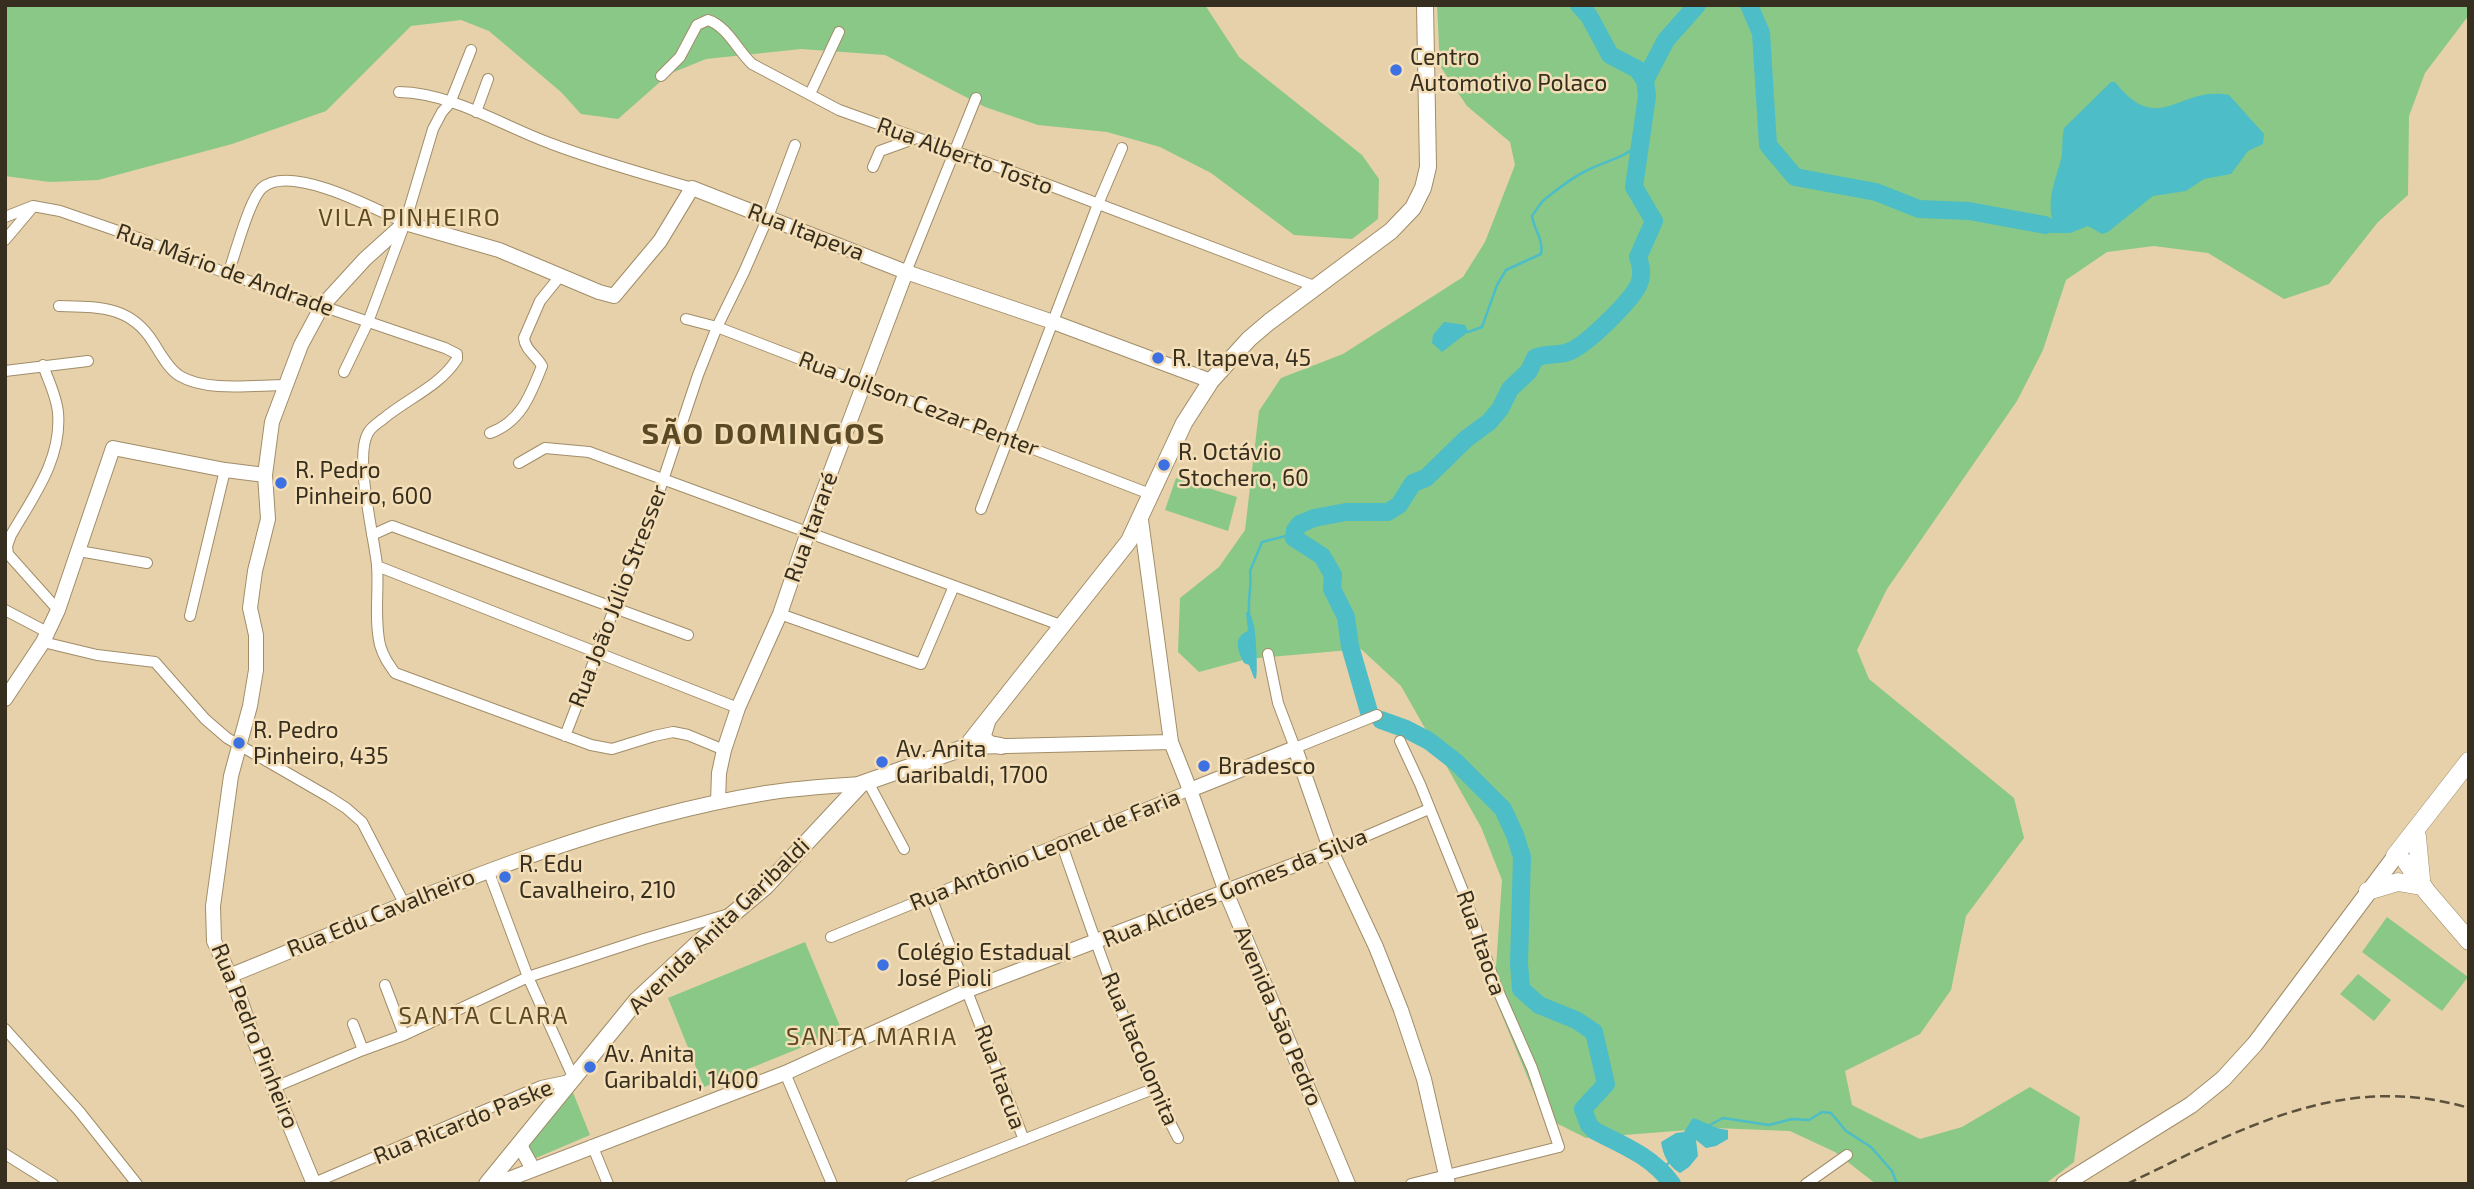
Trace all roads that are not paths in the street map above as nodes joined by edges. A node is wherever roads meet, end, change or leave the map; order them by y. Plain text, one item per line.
1 (1425, 5) edge
2 (839, 32) dead end
3 (471, 50) dead end
4 (661, 76) dead end
5 (488, 79) dead end
6 (399, 92) dead end
7 (810, 94) junction
8 (976, 98) dead end
9 (450, 103) junction
10 (476, 112) junction
11 (916, 138) junction
12 (795, 145) dead end
13 (1122, 148) dead end
14 (954, 152) junction
15 (873, 167) dead end
16 (692, 188) junction
17 (1098, 204) junction
18 (33, 206) junction
19 (5, 217) edge
20 (768, 217) junction
21 (405, 223) junction
22 (5, 240) edge
23 (906, 272) junction
24 (228, 274) junction
25 (561, 275) junction
26 (1314, 286) junction
27 (59, 306) dead end
28 (322, 306) junction
29 (686, 319) dead end
30 (368, 322) junction
31 (1053, 322) junction
32 (717, 327) junction
33 (88, 361) dead end
34 (43, 365) junction
35 (5, 371) edge
36 (344, 372) dead end
37 (1211, 381) junction
38 (866, 383) junction
39 (285, 385) junction
40 (490, 433) dead end
41 (1008, 438) junction
42 (519, 463) dead end
43 (225, 470) junction
44 (265, 475) junction
45 (662, 478) junction
46 (1150, 494) junction
47 (981, 509) dead end
48 (1141, 520) junction
49 (808, 532) junction
50 (372, 535) junction
51 (79, 551) junction
52 (1121, 552) junction
53 (1146, 555) junction
54 (147, 563) dead end
55 (377, 566) junction
56 (954, 586) junction
57 (614, 607) junction
58 (5, 610) edge
59 (58, 610) junction
60 (780, 614) junction
61 (190, 617) dead end
62 (1056, 623) junction
63 (688, 635) dead end
64 (45, 637) junction
65 (597, 652) junction
66 (1268, 654) dead end
67 (5, 699) edge
68 (738, 708) junction
69 (1377, 715) dead end
70 (989, 716) junction
71 (565, 736) junction
72 (1400, 741) dead end
73 (1171, 742) junction
74 (239, 743) junction
75 (1001, 746) junction
76 (966, 747) junction
77 (1295, 748) junction
78 (724, 750) junction
79 (2469, 761) edge
80 (864, 783) junction
81 (815, 787) junction
82 (1191, 790) junction
83 (718, 802) junction
84 (1429, 809) junction
85 (834, 811) junction
86 (2420, 829) junction
87 (1061, 842) junction
88 (904, 849) dead end
89 (1331, 851) junction
90 (2400, 862) junction
91 (488, 870) junction
92 (2424, 888) junction
93 (2368, 891) junction
94 (1226, 892) junction
95 (931, 897) junction
96 (405, 905) junction
97 (734, 913) junction
98 (685, 926) junction
99 (831, 937) dead end
100 (2469, 942) edge
101 (1096, 943) junction
102 (696, 944) junction
103 (229, 976) junction
104 (528, 977) junction
105 (386, 985) dead end
106 (968, 990) junction
107 (353, 1024) dead end
108 (5, 1029) edge
109 (404, 1035) junction
110 (363, 1050) junction
111 (785, 1073) junction
112 (574, 1079) junction
113 (275, 1087) junction
114 (1153, 1089) junction
115 (1178, 1138) dead end
116 (1024, 1140) junction
117 (520, 1143) junction
118 (592, 1145) junction
119 (5, 1154) edge
120 (1847, 1155) dead end
121 (533, 1170) junction
122 (1447, 1179) edge
123 (314, 1183) edge
124 (53, 1184) edge
125 (137, 1184) edge
126 (487, 1184) edge
127 (496, 1184) edge
128 (608, 1184) edge
129 (832, 1184) edge
130 (911, 1184) edge
131 (1348, 1184) edge
132 (1411, 1184) edge
133 (1806, 1184) edge
134 (2064, 1184) edge

1 - 26 main road
2 - 7 street
3 - 9 street
4 - 7 street, Rua Alberto Tosto
5 - 10 street
6 - 9 street, Rua Itapeva
7 - 11 street, Rua Alberto Tosto
8 - 14 street, Rua Itararé
9 - 10 street, Rua Itapeva
9 - 21 street
10 - 16 street, Rua Itapeva
11 - 14 street, Rua Alberto Tosto
11 - 15 street
12 - 20 street, Rua João Júlio Stresser
13 - 17 street
14 - 17 street, Rua Alberto Tosto
14 - 23 street, Rua Itararé
16 - 20 street, Rua Itapeva
16 - 25 street
17 - 26 street, Rua Alberto Tosto
17 - 31 street
18 - 19 street
18 - 22 street
18 - 24 street, Rua Mário de Andrade
20 - 23 street, Rua Itapeva
20 - 32 street, Rua João Júlio Stresser
21 - 24 street
21 - 25 street
21 - 28 street, Rua Pedro Pinheiro
21 - 30 street
23 - 31 street, Rua Itapeva
23 - 38 street, Rua Itararé
24 - 28 street, Rua Mário de Andrade
25 - 40 street
26 - 37 main road
27 - 39 street
28 - 30 street, Rua Mário de Andrade
28 - 39 street, Rua Pedro Pinheiro
29 - 32 street, Rua Joilson Cezar Penter
30 - 36 street
30 - 50 street, Rua Mário de Andrade
31 - 37 street, Rua Itapeva
31 - 41 street
32 - 38 street, Rua Joilson Cezar Penter
32 - 45 street, Rua João Júlio Stresser
33 - 34 street
34 - 35 street
34 - 59 street
37 - 46 main road
38 - 41 street, Rua Joilson Cezar Penter
38 - 49 street, Rua Itararé
39 - 44 street, Rua Pedro Pinheiro
41 - 46 street, Rua Joilson Cezar Penter
41 - 47 street
42 - 45 street
43 - 44 street
43 - 51 street
43 - 61 street
44 - 74 street, Rua Pedro Pinheiro
45 - 49 street
45 - 57 street, Rua João Júlio Stresser
46 - 48 main road
48 - 52 main road
48 - 53 street, Avenida São Pedro
49 - 56 street
49 - 60 street, Rua Itararé
50 - 55 street
50 - 57 street
51 - 54 street
51 - 59 street
52 - 53 street
52 - 62 main road
53 - 73 street, Avenida São Pedro
55 - 65 street
55 - 71 street
56 - 60 street
56 - 62 street
57 - 63 street
57 - 65 street, Rua João Júlio Stresser
58 - 64 street
59 - 64 street
60 - 68 street, Rua Itararé
62 - 70 main road
64 - 67 street
64 - 74 street
65 - 68 street
65 - 71 street, Rua João Júlio Stresser
66 - 77 street
68 - 78 street, Rua Itararé
69 - 77 street, Rua Antônio Leonel de Faria
70 - 75 main road
70 - 76 main road
71 - 78 street
72 - 84 street, Rua Itaoca
73 - 75 street
73 - 82 street, Avenida São Pedro
74 - 96 street
74 - 103 street, Rua Pedro Pinheiro
75 - 76 street
76 - 80 main road, Avenida Anita Garibaldi
77 - 82 street, Rua Antônio Leonel de Faria
77 - 89 street
78 - 83 street, Rua Itararé
79 - 86 main road
80 - 81 street, Rua Edu Cavalheiro
80 - 85 main road, Avenida Anita Garibaldi
80 - 88 street
81 - 83 street, Rua Edu Cavalheiro
81 - 85 street
82 - 87 street, Rua Antônio Leonel de Faria
82 - 94 street, Avenida São Pedro
83 - 91 street, Rua Edu Cavalheiro
84 - 89 street, Rua Alcides Gomes da Silva
84 - 122 street, Rua Itaoca
85 - 97 main road, Avenida Anita Garibaldi
86 - 90 main road
86 - 92 main road
87 - 95 street, Rua Antônio Leonel de Faria
87 - 101 street, Rua Itacolomita
89 - 94 street, Rua Alcides Gomes da Silva
89 - 122 street
90 - 92 main road
90 - 93 main road
91 - 96 street, Rua Edu Cavalheiro
91 - 104 street
92 - 93 main road
92 - 100 main road
93 - 134 main road
94 - 101 street, Rua Alcides Gomes da Silva
94 - 131 street, Avenida São Pedro
95 - 99 street, Rua Antônio Leonel de Faria
95 - 106 street, Rua Itacua
96 - 103 street, Rua Edu Cavalheiro
97 - 98 street
97 - 102 main road, Avenida Anita Garibaldi
98 - 102 street
98 - 104 street
101 - 106 street, Rua Alcides Gomes da Silva
101 - 114 street, Rua Itacolomita
102 - 112 main road, Avenida Anita Garibaldi
103 - 113 street, Rua Pedro Pinheiro
104 - 109 street
104 - 112 street
105 - 109 street
106 - 111 street, Rua Alcides Gomes da Silva
106 - 116 street, Rua Itacua
107 - 110 street
108 - 125 street
109 - 110 street
110 - 113 street
111 - 118 street, Rua Alcides Gomes da Silva
111 - 129 street
112 - 117 main road, Avenida Anita Garibaldi
112 - 123 street, Rua Ricardo Paske
113 - 123 street, Rua Pedro Pinheiro
114 - 115 street, Rua Itacolomita
114 - 116 street
116 - 130 street
117 - 121 street
117 - 126 main road, Avenida Anita Garibaldi
118 - 121 street, Rua Alcides Gomes da Silva
118 - 128 street
119 - 124 street
120 - 133 street
121 - 127 street, Rua Alcides Gomes da Silva
122 - 132 street

